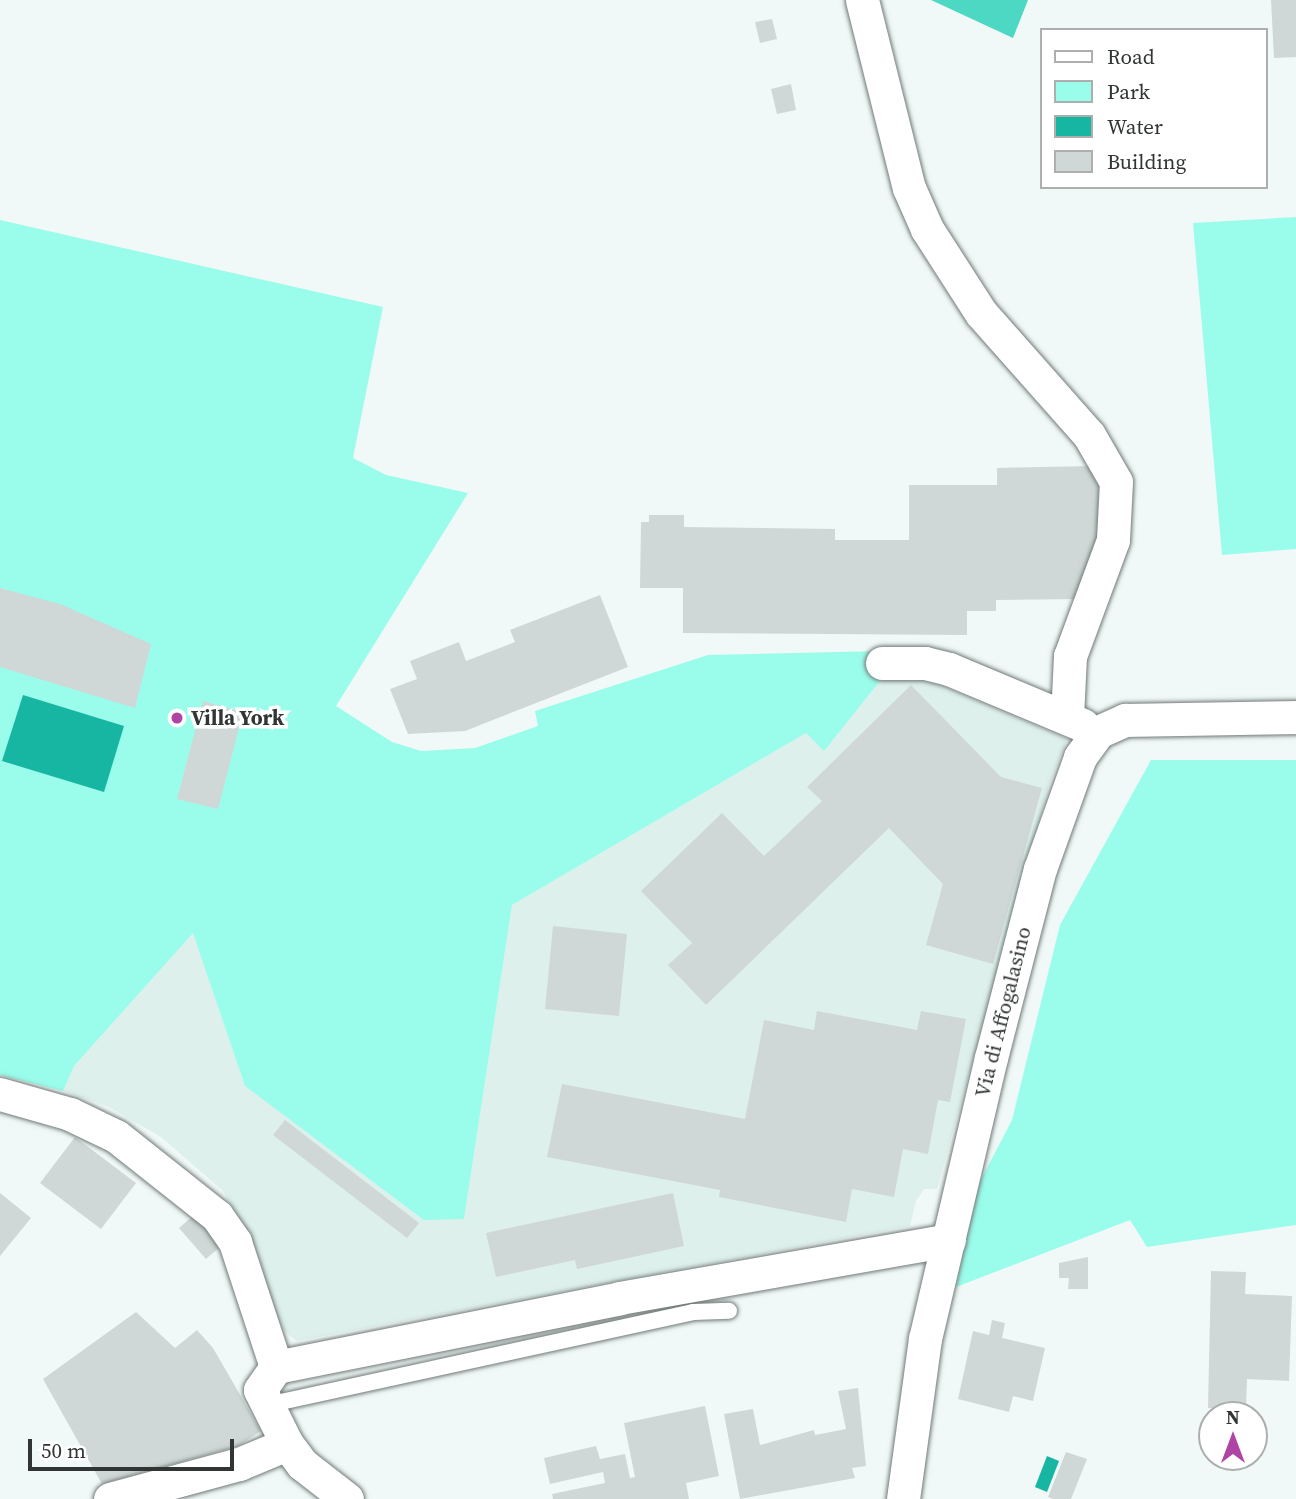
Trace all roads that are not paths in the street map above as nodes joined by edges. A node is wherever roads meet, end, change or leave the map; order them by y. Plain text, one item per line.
1 (862, 0) edge
2 (882, 663) dead end
3 (1067, 717) junction
4 (1296, 717) edge
5 (1098, 732) junction
6 (0, 1094) edge
7 (949, 1240) junction
8 (729, 1311) dead end
9 (276, 1367) junction
10 (267, 1405) junction
11 (287, 1444) junction
12 (110, 1499) edge
13 (347, 1499) edge
14 (903, 1499) edge

1 - 3 street
2 - 3 street
3 - 5 street
4 - 5 street
5 - 7 street, Via di Affogalasino
6 - 9 street
7 - 9 street
7 - 14 street, Via di Affogalasino
8 - 10 lane
9 - 10 street
10 - 11 street
11 - 12 street
11 - 13 street

